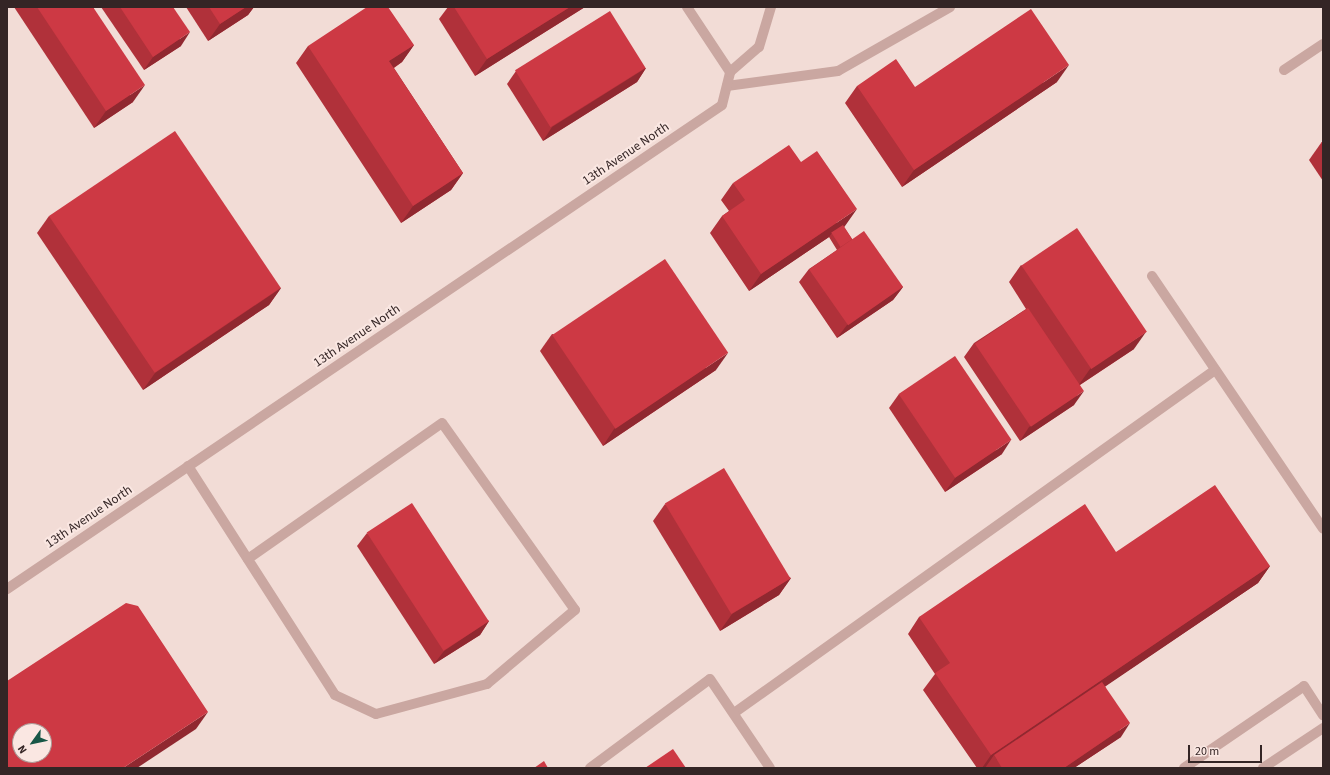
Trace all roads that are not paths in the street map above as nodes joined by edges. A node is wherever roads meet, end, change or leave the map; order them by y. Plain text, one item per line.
1 (687, 7) edge
2 (771, 7) edge
3 (950, 7) edge
4 (1323, 44) edge
5 (1284, 70) dead end
6 (730, 72) junction
7 (727, 86) junction
8 (1152, 276) dead end
9 (1215, 370) junction
10 (188, 466) junction
11 (1323, 529) edge
12 (248, 559) junction
13 (7, 589) edge
14 (734, 713) junction
15 (1323, 715) edge
16 (1323, 728) edge
17 (590, 768) edge
18 (770, 768) edge
19 (1184, 768) edge
20 (1263, 768) edge

1 - 6 street
2 - 6 street
3 - 7 street
4 - 5 street
6 - 7 street
7 - 10 street, 13th Avenue North
8 - 9 street
9 - 11 street
9 - 14 street
10 - 12 street
10 - 13 street, 13th Avenue North
12 - 12 street
14 - 17 street
14 - 18 street
15 - 19 street
16 - 20 street

